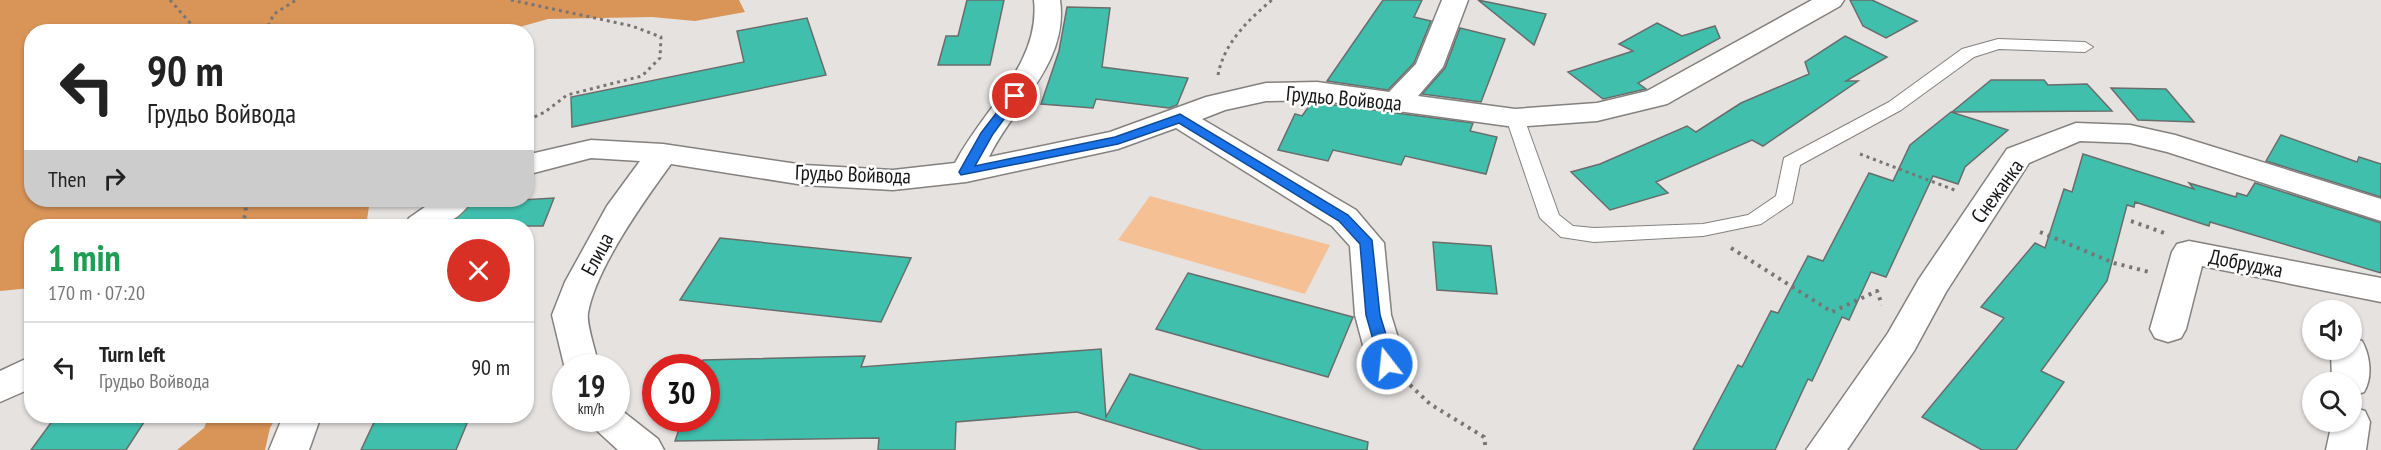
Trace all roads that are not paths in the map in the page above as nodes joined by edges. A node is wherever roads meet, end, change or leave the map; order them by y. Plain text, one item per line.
1 (1047, 0) edge
2 (1455, 0) edge
3 (1831, 0) edge
4 (2085, 47) dead end
5 (1397, 101) junction
6 (1180, 118) junction
7 (1515, 118) junction
8 (663, 153) junction
9 (534, 163) edge
10 (966, 172) junction
11 (447, 207) edge
12 (2381, 210) edge
13 (430, 219) edge
14 (2381, 290) edge
15 (2347, 296) edge
16 (2168, 329) dead end
17 (578, 354) edge
18 (1387, 364) road end
19 (24, 374) edge
20 (0, 388) edge
21 (299, 423) edge
22 (624, 432) edge
23 (2349, 432) edge
24 (289, 450) edge
25 (644, 450) edge
26 (1826, 450) edge
27 (2346, 450) edge

1 - 10 street
2 - 5 street
3 - 7 street, Грудьо Войвода
4 - 7 lane
5 - 6 street, Грудьо Войвода
5 - 7 street, Грудьо Войвода
6 - 10 street, Грудьо Войвода
6 - 18 street
8 - 9 street, Грудьо Войвода
8 - 10 street, Грудьо Войвода
8 - 17 street, Елица
11 - 13 street
12 - 26 street, Снежанка
14 - 15 street, Добруджа
15 - 16 street, Добруджа
19 - 20 street
21 - 24 street
22 - 25 street
23 - 27 street

